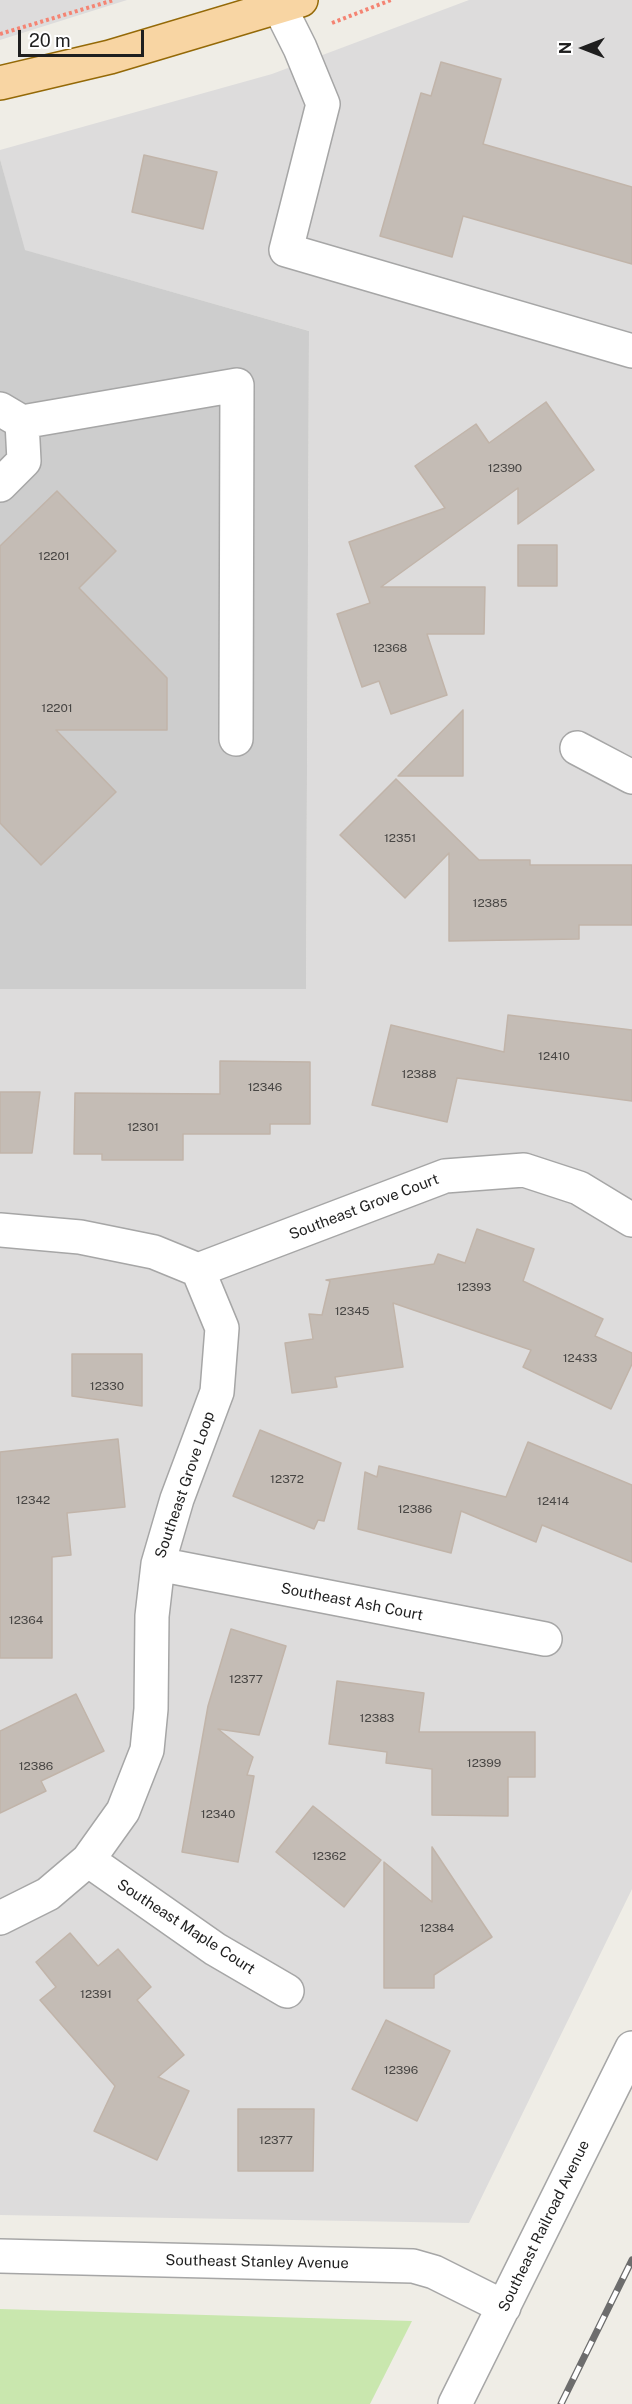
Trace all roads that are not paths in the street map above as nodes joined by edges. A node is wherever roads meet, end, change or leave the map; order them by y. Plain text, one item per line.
1 (290, 4) edge
2 (0, 83) edge
3 (632, 351) edge
4 (11, 416) edge
5 (0, 485) edge
6 (236, 739) dead end
7 (577, 748) dead end
8 (632, 777) edge
9 (632, 1220) edge
10 (0, 1230) edge
11 (198, 1270) junction
12 (158, 1564) junction
13 (545, 1639) dead end
14 (88, 1860) junction
15 (0, 1918) edge
16 (287, 1991) dead end
17 (632, 2048) edge
18 (0, 2256) edge
19 (504, 2307) junction
20 (455, 2404) edge

1 - 2 main road
1 - 3 street
4 - 5 street
4 - 6 street
7 - 8 street
9 - 11 street, Southeast Grove Court
10 - 11 street
11 - 12 street, Southeast Grove Loop
12 - 13 street, Southeast Ash Court
12 - 14 street, Southeast Grove Loop
14 - 15 street, Southeast Grove Loop
14 - 16 street, Southeast Maple Court
17 - 19 street, Southeast Railroad Avenue
18 - 19 street, Southeast Stanley Avenue
19 - 20 street, Southeast Railroad Avenue

